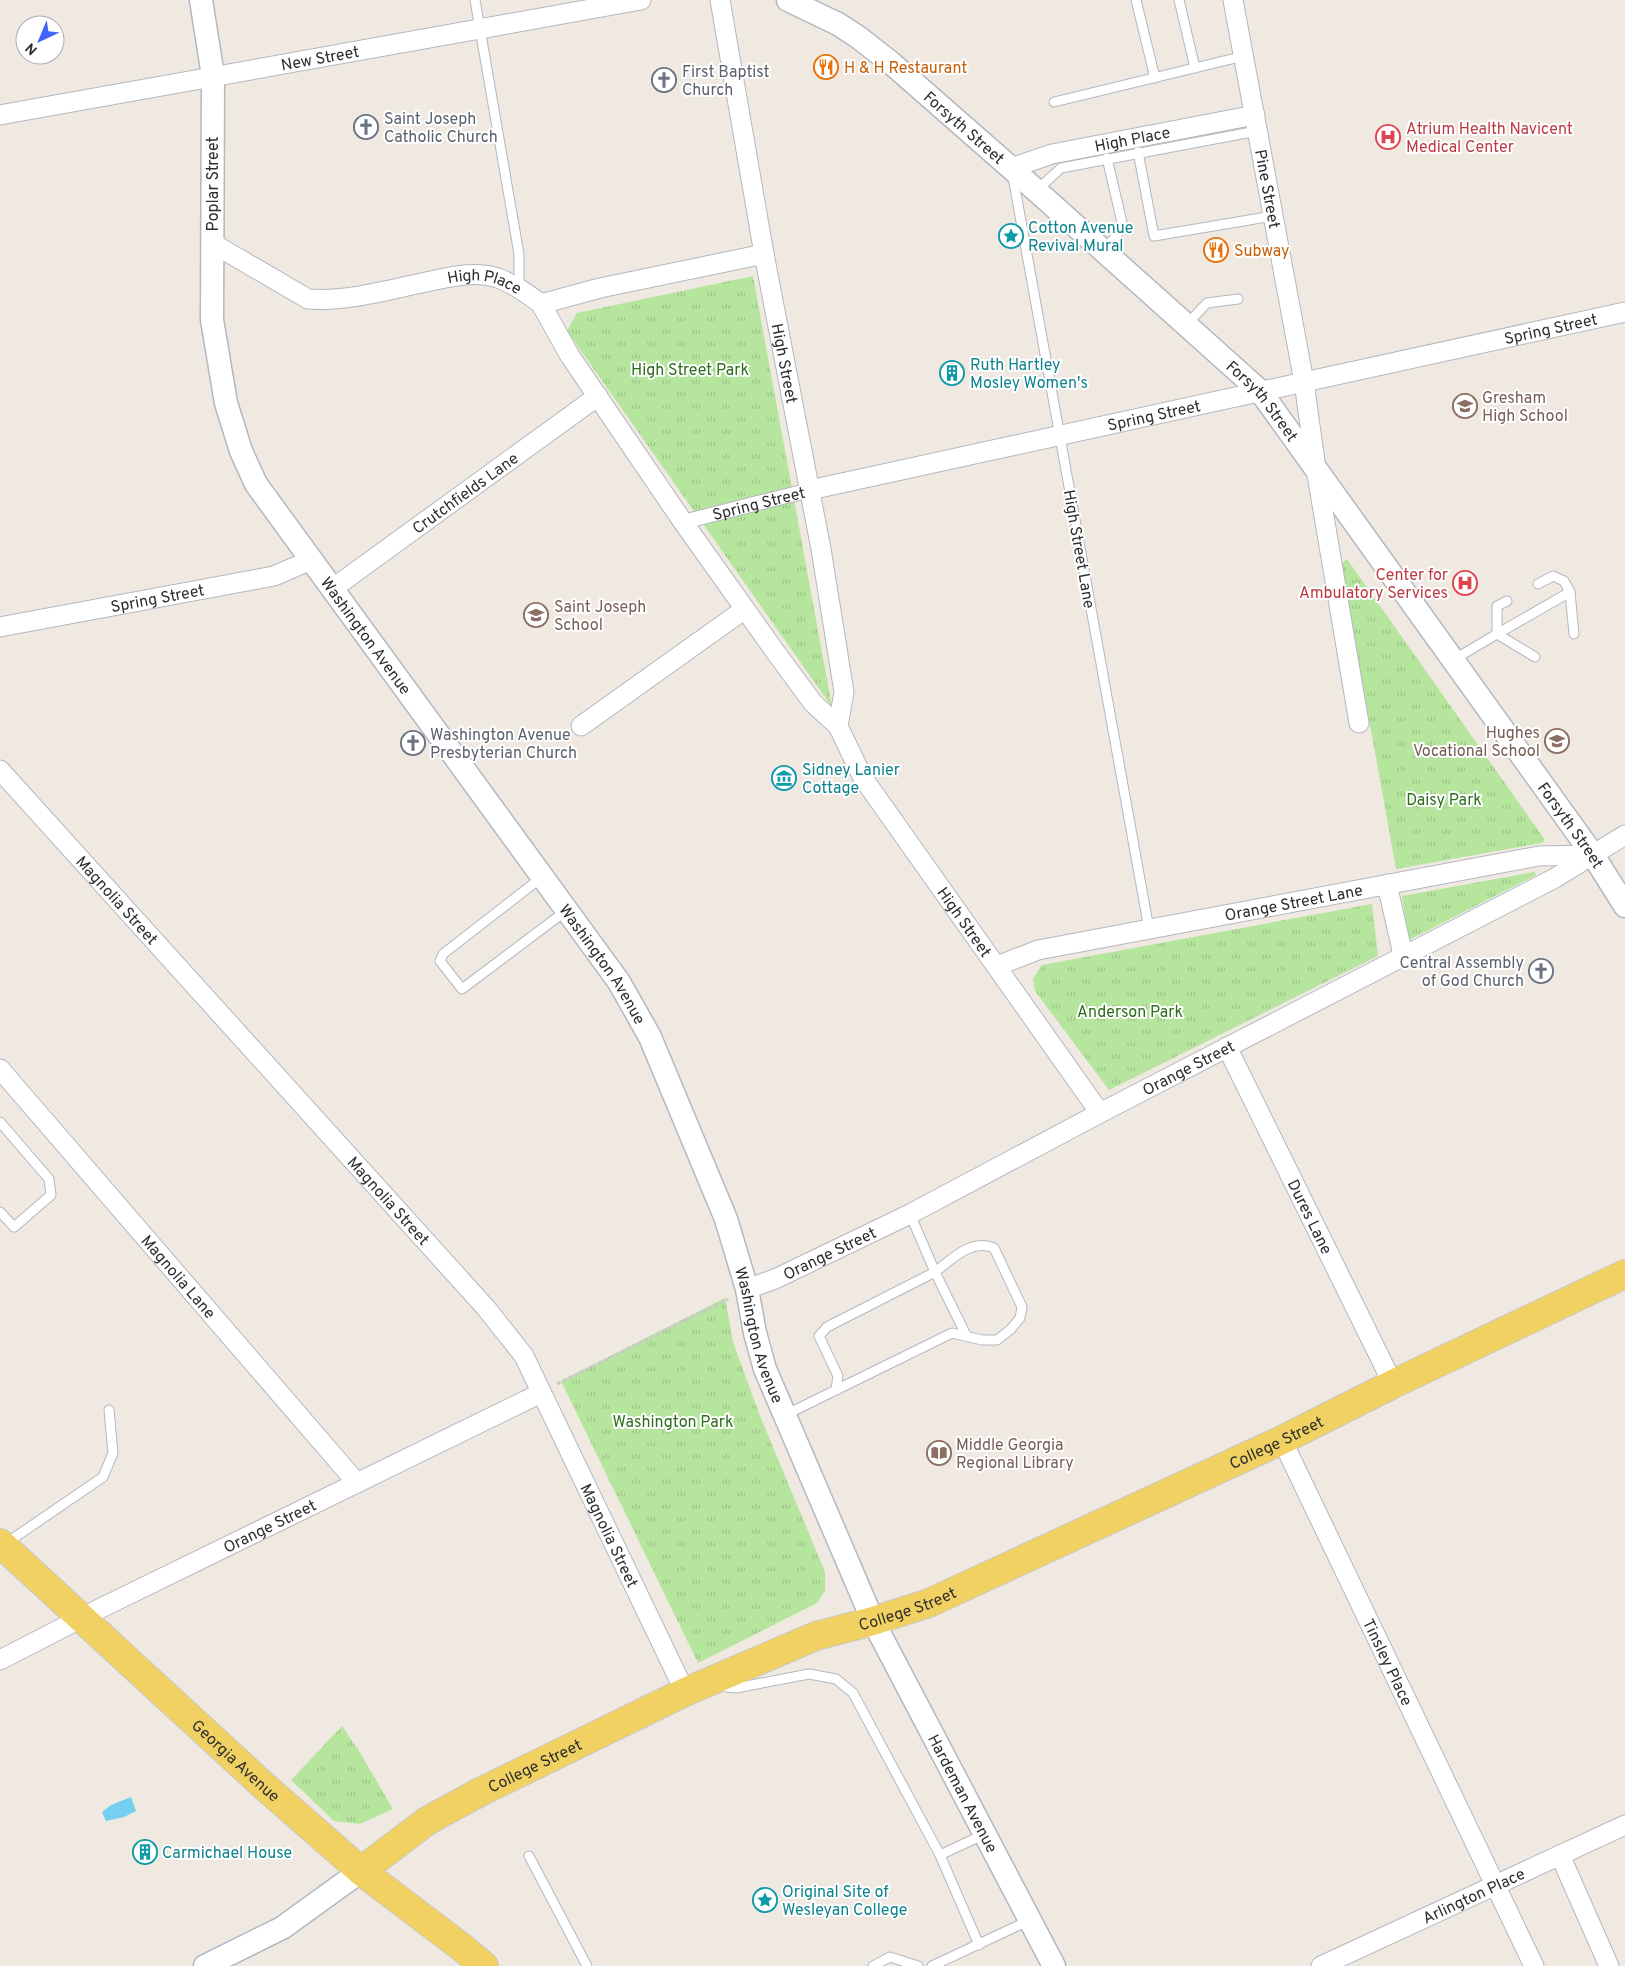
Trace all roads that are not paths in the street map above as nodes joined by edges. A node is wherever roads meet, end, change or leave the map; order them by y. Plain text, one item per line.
1 (201, 0) edge
2 (475, 0) edge
3 (641, 0) edge
4 (720, 0) edge
5 (788, 0) edge
6 (1136, 0) edge
7 (1179, 0) edge
8 (1233, 0) edge
9 (481, 29) junction
10 (1244, 56) junction
11 (1195, 68) junction
12 (213, 76) junction
13 (1155, 78) junction
14 (1054, 102) dead end
15 (0, 115) edge
16 (1256, 123) junction
17 (1138, 152) junction
18 (1107, 158) junction
19 (1011, 168) junction
20 (1036, 190) junction
21 (1273, 216) junction
22 (212, 243) junction
23 (1104, 251) junction
24 (764, 254) junction
25 (519, 288) junction
26 (1238, 299) dead end
27 (541, 304) junction
28 (1625, 312) edge
29 (1186, 325) junction
30 (220, 368) joint
31 (1304, 382) junction
32 (1260, 392) junction
33 (598, 396) junction
34 (1059, 435) junction
35 (1316, 469) junction
36 (810, 490) junction
37 (684, 522) junction
38 (311, 560) junction
39 (1538, 584) dead end
40 (332, 590) junction
41 (1570, 592) junction
42 (1507, 601) dead end
43 (745, 609) junction
44 (0, 627) edge
45 (1497, 634) junction
46 (1574, 634) dead end
47 (1535, 656) dead end
48 (1453, 660) junction
49 (1359, 722) dead end
50 (581, 726) dead end
51 (838, 726) junction
52 (0, 770) edge
53 (1625, 835) edge
54 (1593, 855) junction
55 (542, 877) junction
56 (1388, 884) junction
57 (1625, 906) edge
58 (566, 910) junction
59 (1149, 929) junction
60 (1403, 955) junction
61 (997, 966) junction
62 (1227, 1048) junction
63 (0, 1069) edge
64 (1100, 1113) junction
65 (0, 1122) edge
66 (0, 1212) edge
67 (910, 1214) junction
68 (935, 1272) junction
69 (1625, 1274) edge
70 (747, 1289) junction
71 (966, 1335) junction
72 (1393, 1384) junction
73 (836, 1390) junction
74 (541, 1393) junction
75 (109, 1410) dead end
76 (785, 1415) junction
77 (1282, 1440) junction
78 (357, 1483) junction
79 (1, 1544) edge
80 (81, 1618) junction
81 (874, 1621) junction
82 (0, 1660) edge
83 (694, 1689) junction
84 (1625, 1824) edge
85 (985, 1834) junction
86 (940, 1855) junction
87 (1560, 1855) junction
88 (529, 1856) dead end
89 (361, 1871) junction
90 (1496, 1885) junction
91 (1030, 1920) junction
92 (979, 1945) junction
93 (470, 1960) edge
94 (205, 1966) edge
95 (587, 1966) edge
96 (873, 1966) edge
97 (918, 1966) edge
98 (932, 1966) edge
99 (1054, 1966) edge
100 (1321, 1966) edge
101 (1534, 1966) edge
102 (1609, 1966) edge

1 - 12 street, Poplar Street
2 - 9 lane
3 - 9 street, New Street
4 - 24 street, High Street
5 - 19 street, Forsyth Street
6 - 13 lane
7 - 11 lane
8 - 10 street, Pine Street
9 - 12 street, New Street
9 - 25 lane
10 - 11 lane
10 - 16 street, Pine Street
11 - 13 lane
12 - 15 street, New Street
12 - 22 street, Poplar Street
13 - 14 lane
16 - 17 lane
16 - 19 street, High Place
16 - 21 street, Pine Street
17 - 18 lane
17 - 21 lane
18 - 20 lane
18 - 23 lane
19 - 20 street, Forsyth Street
19 - 34 lane, High Street Lane
20 - 23 street, Forsyth Street
21 - 31 street, Pine Street
22 - 25 street, High Place
22 - 30 street, Poplar Street
23 - 29 street, Forsyth Street
24 - 27 street, High Place
24 - 36 street, High Street
25 - 27 street, High Place
26 - 29 lane
27 - 33 street, High Street
28 - 31 street, Spring Street
29 - 32 street, Forsyth Street
30 - 38 street, Washington Avenue
31 - 32 street, Spring Street
31 - 35 street, Pine Street
32 - 34 street, Spring Street
32 - 35 street, Forsyth Street
33 - 37 street, High Street
33 - 40 street, Crutchfields Lane
34 - 36 street, Spring Street
34 - 59 lane, High Street Lane
35 - 48 street, Forsyth Street
35 - 49 street
36 - 37 street, Spring Street
36 - 51 street, High Street
37 - 43 street, High Street
38 - 40 street, Washington Avenue
38 - 44 street, Spring Street
39 - 41 lane
40 - 55 street, Washington Avenue
41 - 45 lane
41 - 46 lane
42 - 45 lane
43 - 50 street
43 - 51 street, High Street
45 - 47 lane
45 - 48 lane
48 - 54 street, Forsyth Street
51 - 61 street, High Street
52 - 74 street, Magnolia Street
53 - 54 street, Orange Street
54 - 56 street, Orange Street Lane
54 - 57 street, Forsyth Street
54 - 60 street, Orange Street
55 - 58 street, Washington Avenue
55 - 58 lane
56 - 59 street, Orange Street Lane
56 - 60 street
58 - 70 street, Washington Avenue
59 - 61 street, Orange Street Lane
60 - 62 street, Orange Street
61 - 64 street, High Street
62 - 64 street, Orange Street
62 - 72 street, Dures Lane
63 - 78 street, Magnolia Lane
64 - 67 street, Orange Street
65 - 66 lane
67 - 68 lane
67 - 70 street, Orange Street
68 - 71 lane
68 - 71 lane
68 - 73 lane
69 - 72 main road, College Street
70 - 76 street, Washington Avenue
71 - 73 lane
72 - 77 main road, College Street
73 - 76 lane
74 - 78 street, Orange Street
74 - 83 street, Magnolia Street
75 - 79 lane
76 - 81 street, Washington Avenue
77 - 81 main road, College Street
77 - 90 street, Tinsley Place
78 - 80 street, Orange Street
79 - 80 main road, Georgia Avenue
80 - 82 street, Orange Street
80 - 89 main road, Georgia Avenue
81 - 83 main road, College Street
81 - 85 street, Hardeman Avenue
83 - 86 lane
83 - 89 main road, College Street
84 - 87 street, Arlington Place
85 - 86 lane
85 - 91 street, Hardeman Avenue
86 - 92 lane
87 - 90 street, Arlington Place
87 - 102 street
88 - 95 lane
89 - 93 main road, Georgia Avenue
89 - 94 street, College Street
90 - 100 street, Arlington Place
90 - 101 street, Tinsley Place
91 - 92 lane
91 - 99 street, Hardeman Avenue
92 - 98 lane
96 - 97 lane

